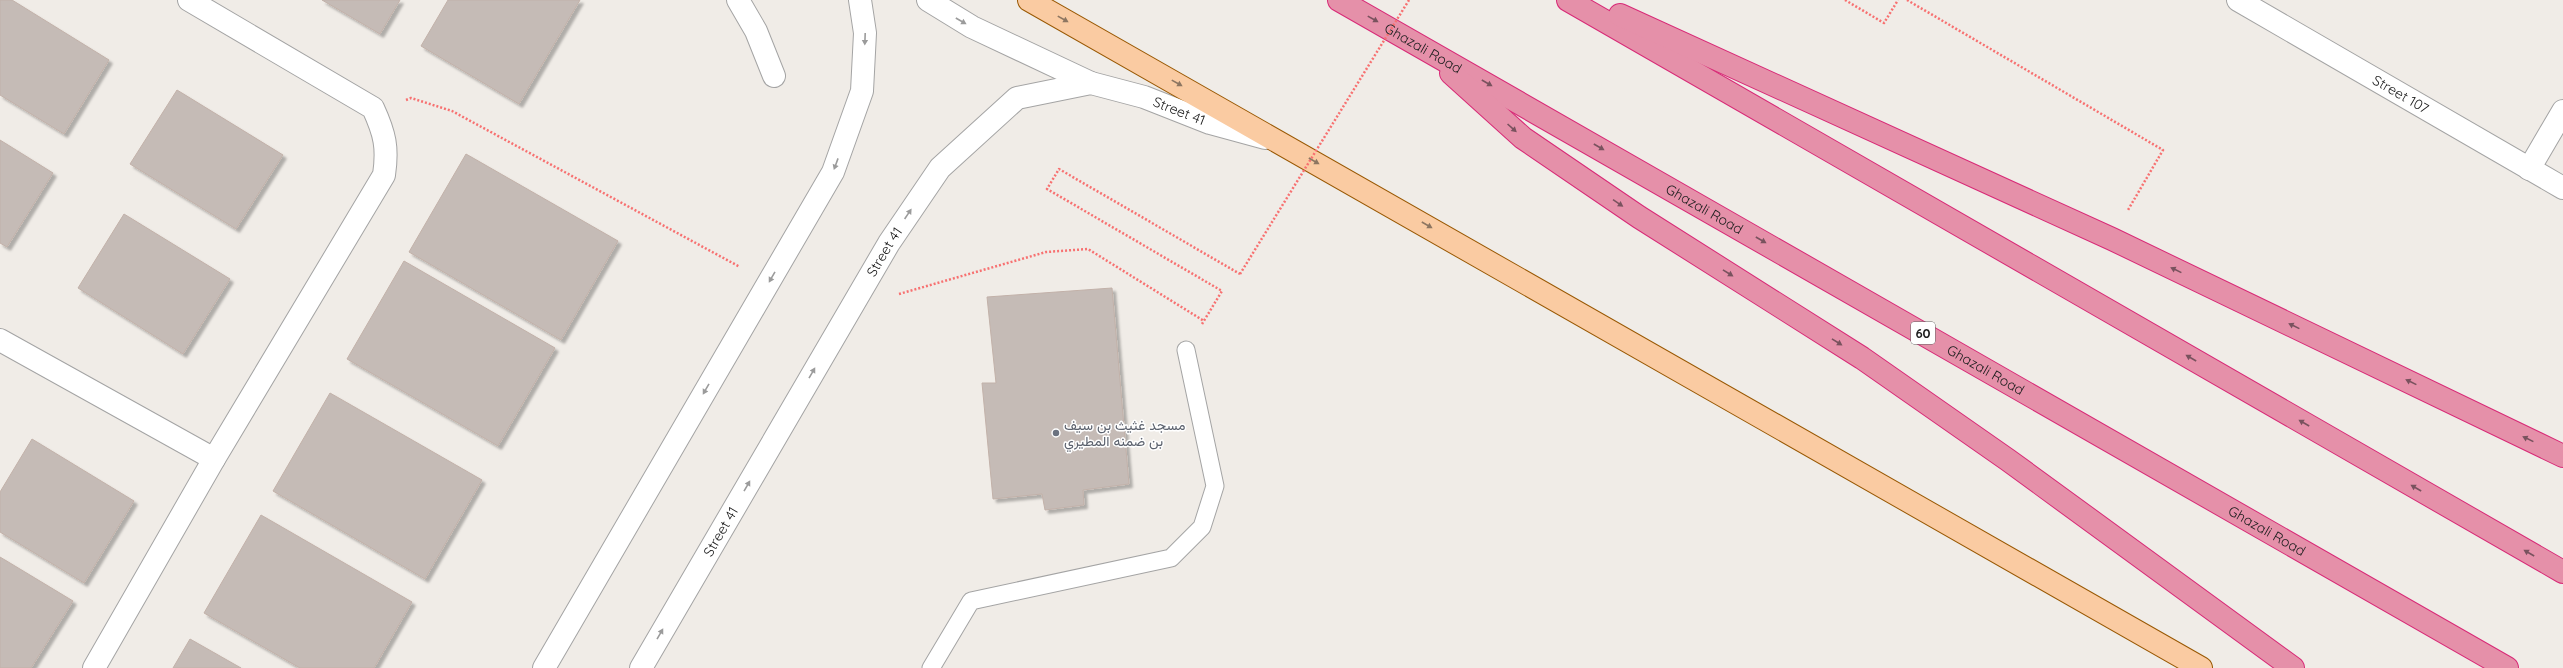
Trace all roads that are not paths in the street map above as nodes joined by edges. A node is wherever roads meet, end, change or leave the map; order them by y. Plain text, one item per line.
1 (188, 0) edge
2 (738, 0) edge
3 (860, 0) edge
4 (928, 0) edge
5 (1029, 0) edge
6 (1339, 0) edge
7 (1568, 0) edge
8 (1586, 0) edge
9 (2238, 0) edge
10 (1421, 45) junction
11 (774, 76) dead end
12 (1091, 83) junction
13 (2563, 111) edge
14 (1284, 144) junction
15 (2528, 169) junction
16 (2563, 188) edge
17 (0, 340) edge
18 (1186, 350) road end
19 (2563, 456) edge
20 (214, 459) junction
21 (2563, 572) edge
22 (94, 668) edge
23 (544, 668) edge
24 (641, 668) edge
25 (931, 668) edge
26 (2201, 668) edge
27 (2293, 668) edge
28 (2507, 668) edge

1 - 20 street
2 - 11 street
3 -> 23 street
4 -> 12 street
5 -> 14 main road
6 -> 10 highway, Ghazali Road / 60
21 -> 7 highway
19 -> 8 highway
9 - 15 street, Street 107
10 -> 27 highway
10 -> 28 highway, Ghazali Road / 60
12 - 14 street, Street 41
24 -> 12 street, Street 41
13 - 15 street
14 -> 26 main road
15 - 16 street, Street 107
17 - 20 street
18 - 25 lane
20 - 22 street

